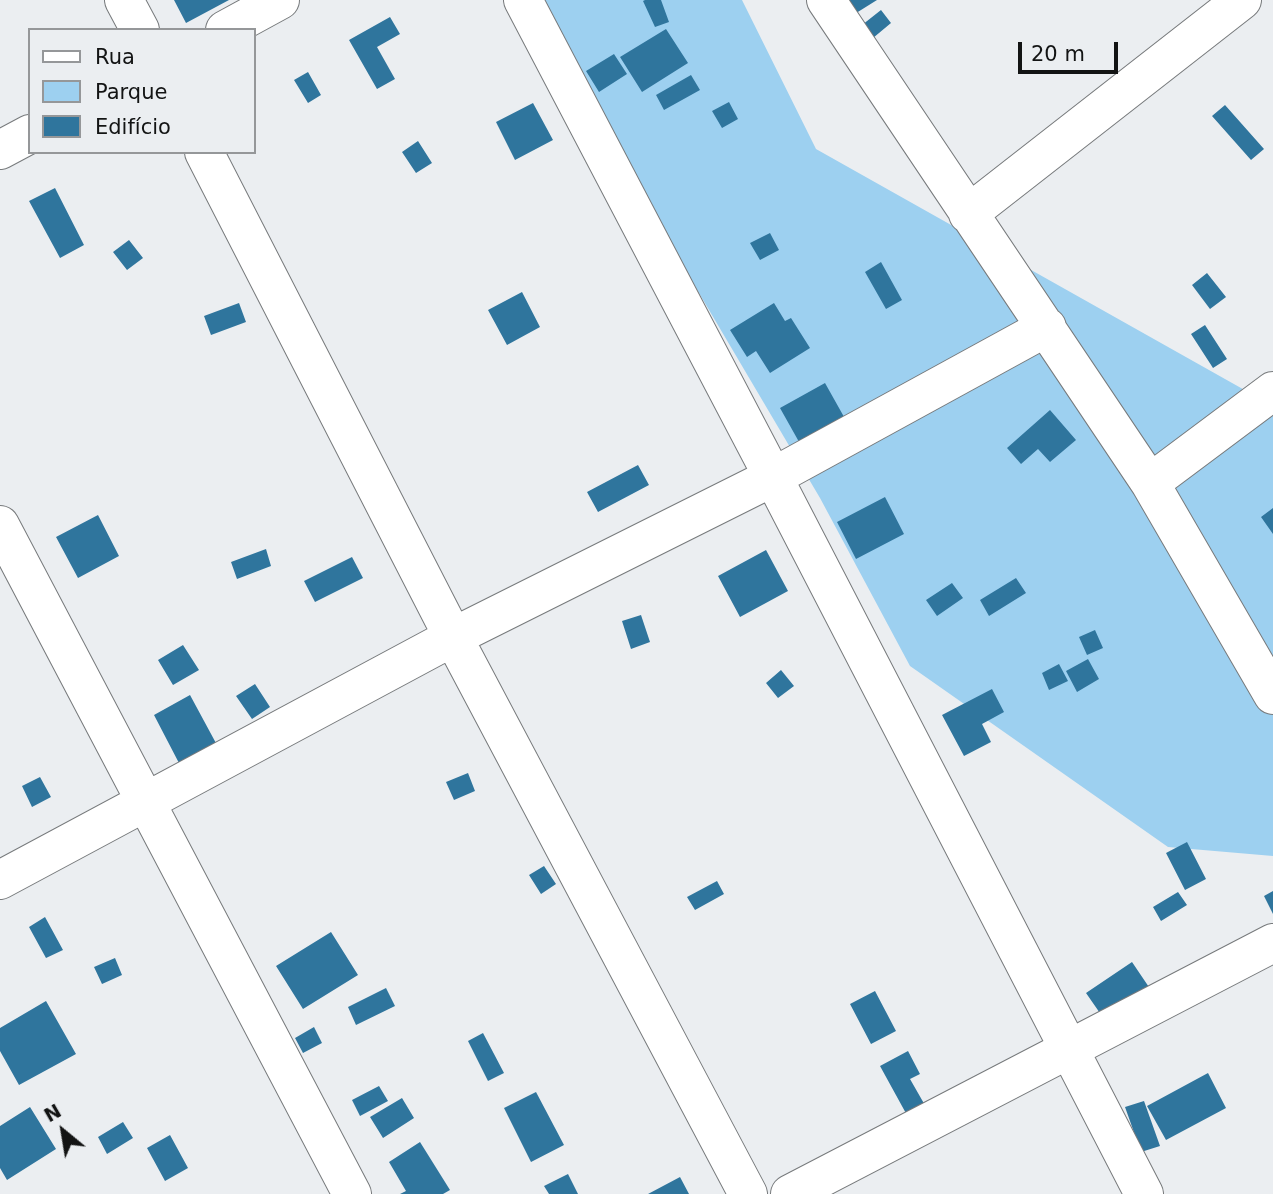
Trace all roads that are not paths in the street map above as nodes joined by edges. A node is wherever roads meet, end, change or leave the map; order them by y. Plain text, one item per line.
1 (124, 0) edge
2 (280, 0) edge
3 (523, 0) edge
4 (826, 0) edge
5 (1242, 0) edge
6 (139, 28) edge
7 (229, 28) edge
8 (28, 135) edge
9 (0, 150) edge
10 (205, 154) edge
11 (968, 214) junction
12 (1047, 327) junction
13 (1273, 390) edge
14 (773, 477) junction
15 (1150, 483) junction
16 (0, 525) edge
17 (453, 637) junction
18 (1273, 695) edge
19 (146, 802) junction
20 (0, 880) edge
21 (1273, 943) edge
22 (1069, 1051) junction
23 (352, 1194) edge
24 (748, 1194) edge
25 (790, 1194) edge
26 (1144, 1194) edge

1 - 6 street
2 - 7 street
3 - 14 street
4 - 11 street
5 - 11 street
8 - 9 street
10 - 17 street
11 - 12 street
12 - 14 street
12 - 15 street
13 - 15 street
14 - 17 street
14 - 22 street
15 - 18 street
16 - 19 street
17 - 19 street
17 - 24 street
19 - 20 street
19 - 23 street
21 - 22 street
22 - 25 street
22 - 26 street

